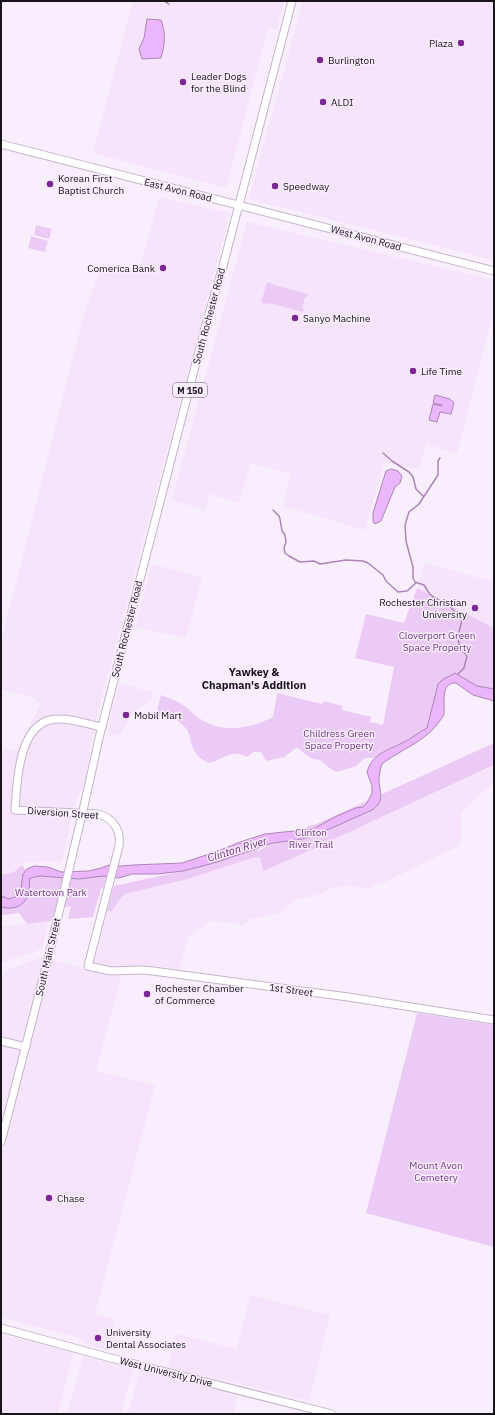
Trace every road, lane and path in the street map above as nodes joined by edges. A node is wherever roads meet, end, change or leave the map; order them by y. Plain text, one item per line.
1 (292, 1) edge
2 (1, 144) edge
3 (238, 205) junction
4 (494, 271) edge
5 (102, 727) junction
6 (92, 771) joint
7 (88, 966) joint
8 (494, 1020) edge
9 (1, 1041) edge
10 (26, 1047) junction
11 (1, 1142) edge
12 (1, 1328) edge
13 (332, 1414) edge

1 - 3 main road, South Rochester Road / M 150
2 - 3 main road, East Avon Road
3 - 4 main road, West Avon Road
3 - 5 main road, South Rochester Road / M 150
5 - 6 main road, South Rochester Road / M 150
5 - 7 main road, Diversion Street
6 - 10 main road, South Main Street / M 150, bridge
7 - 8 main road, 1st Street
9 - 10 main road
10 - 11 main road, South Main Street / M 150
12 - 13 main road, West University Drive

